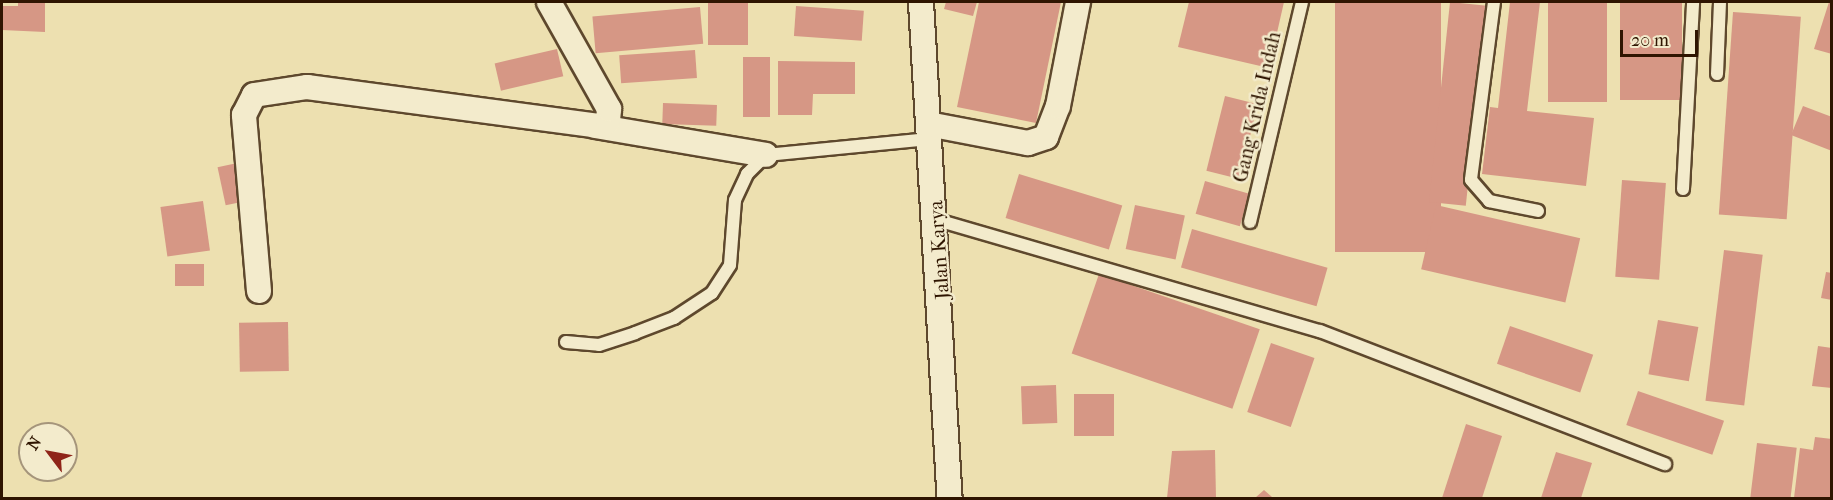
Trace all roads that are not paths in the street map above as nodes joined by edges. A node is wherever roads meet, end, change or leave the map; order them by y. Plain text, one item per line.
1 (549, 2) edge
2 (921, 2) edge
3 (1078, 2) edge
4 (1302, 2) edge
5 (1494, 2) edge
6 (1693, 2) edge
7 (1720, 2) edge
8 (1717, 74) dead end
9 (596, 126) junction
10 (928, 132) junction
11 (766, 155) junction
12 (1683, 189) dead end
13 (1538, 211) dead end
14 (937, 220) junction
15 (1250, 222) dead end
16 (259, 291) dead end
17 (566, 342) dead end
18 (1665, 464) dead end
19 (950, 498) edge

1 - 9 street
2 - 10 street, Jalan Karya
3 - 10 street
4 - 15 lane, Gang Krida Indah
5 - 13 lane
6 - 12 lane
7 - 8 lane
9 - 11 street
9 - 16 street
10 - 11 lane
10 - 14 street, Jalan Karya
11 - 17 lane
14 - 18 lane
14 - 19 street, Jalan Karya

